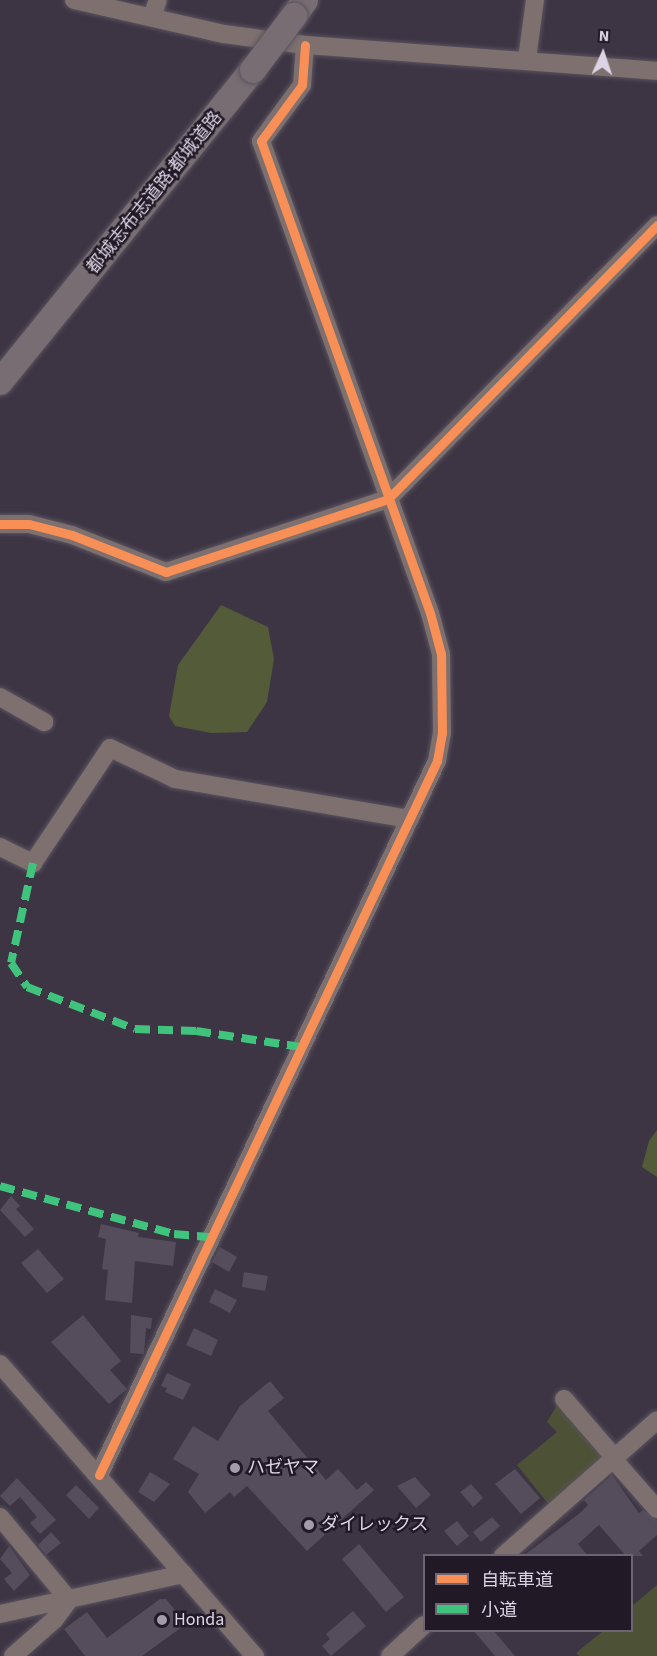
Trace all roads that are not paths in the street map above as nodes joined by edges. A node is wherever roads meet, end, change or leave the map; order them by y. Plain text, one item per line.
1 (74, 0) edge
2 (535, 0) edge
3 (300, 8) edge
4 (155, 9) edge
5 (305, 45) junction
6 (527, 59) junction
7 (657, 71) edge
8 (657, 225) edge
9 (31, 347) junction
10 (0, 365) edge
11 (0, 382) edge
12 (0, 391) edge
13 (388, 499) junction
14 (0, 524) edge
15 (0, 697) edge
16 (44, 722) dead end
17 (410, 819) junction
18 (0, 847) edge
19 (0, 1364) edge
20 (564, 1399) dead end
21 (657, 1420) edge
22 (613, 1458) junction
23 (99, 1475) junction
24 (657, 1509) edge
25 (0, 1517) edge
26 (505, 1554) edge
27 (184, 1574) junction
28 (69, 1600) junction
29 (0, 1614) edge
30 (423, 1626) edge
31 (13, 1656) edge
32 (255, 1656) edge
33 (390, 1656) edge

1 - 4 street
2 - 6 street
3 - 9 highway, 都城志布志道路;都城道路, bridge
4 - 5 street
5 - 6 street
5 - 13 street
6 - 7 street
8 - 13 street
9 - 10 highway
9 - 11 highway, 都城志布志道路;都城道路
9 - 12 highway
13 - 14 street
13 - 17 street
15 - 16 street
17 - 18 street
17 - 23 street
19 - 23 street
20 - 22 street
21 - 22 street
22 - 24 street
22 - 26 street
23 - 27 street
25 - 28 street
27 - 28 street
27 - 32 street
28 - 29 street
28 - 31 street
30 - 33 street

